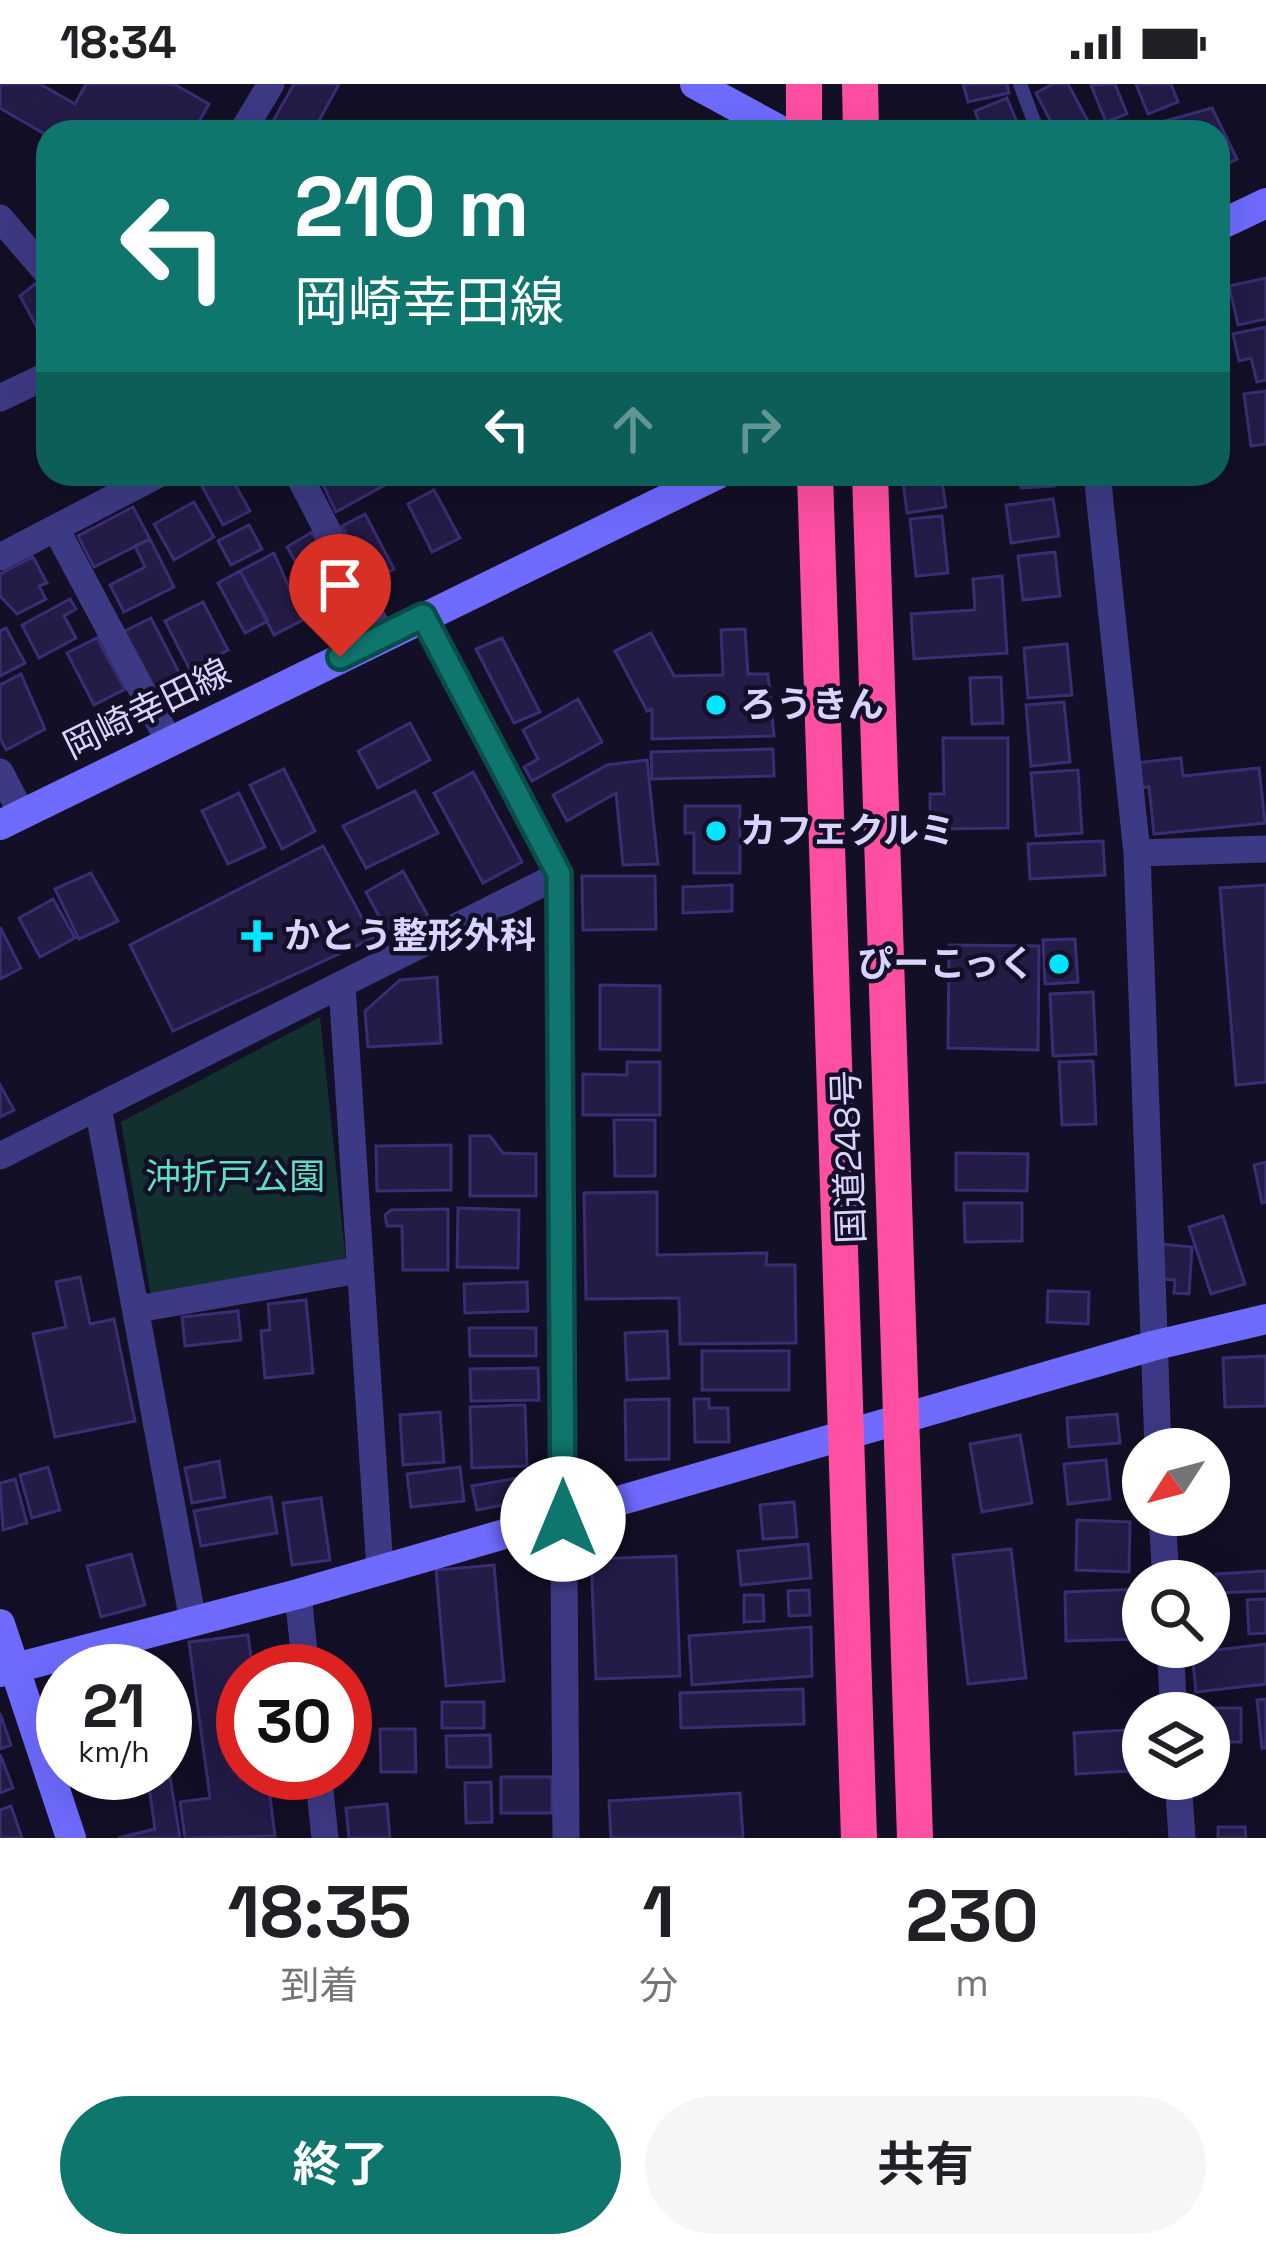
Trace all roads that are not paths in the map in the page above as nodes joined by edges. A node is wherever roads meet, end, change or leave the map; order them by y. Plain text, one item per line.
1 (271, 84) edge
2 (695, 84) edge
3 (804, 84) edge
4 (860, 84) edge
5 (1020, 84) edge
6 (249, 120) edge
7 (761, 120) edge
8 (804, 120) edge
9 (861, 120) edge
10 (1034, 120) edge
11 (1266, 203) edge
12 (0, 218) edge
13 (1230, 220) edge
14 (36, 260) edge
15 (36, 381) edge
16 (0, 398) edge
17 (137, 486) edge
18 (304, 486) edge
19 (693, 486) edge
20 (815, 486) edge
21 (870, 486) edge
22 (1098, 486) edge
23 (56, 529) junction
24 (0, 557) edge
25 (423, 616) junction
26 (382, 636) junction
27 (169, 741) junction
28 (0, 772) edge
29 (11, 820) edge
30 (1266, 849) edge
31 (1138, 853) junction
32 (559, 874) junction
33 (341, 986) junction
34 (98, 1108) junction
35 (0, 1156) edge
36 (358, 1270) junction
37 (138, 1309) junction
38 (1266, 1319) edge
39 (1151, 1346) junction
40 (903, 1419) junction
41 (1157, 1428) edge
42 (847, 1433) junction
43 (563, 1519) junction
44 (380, 1569) junction
45 (298, 1594) junction
46 (193, 1621) junction
47 (0, 1624) edge
48 (303, 1644) edge
49 (8, 1670) edge
50 (321, 1800) edge
51 (1179, 1800) edge
52 (71, 1838) edge
53 (325, 1838) edge
54 (566, 1838) edge
55 (859, 1838) edge
56 (915, 1838) edge
57 (1182, 1838) edge

1 - 6 street
2 - 7 street
3 - 8 highway
4 - 9 highway
5 - 10 lane
11 - 13 street
12 - 14 street
15 - 16 street
17 - 23 street
18 - 26 street
19 - 25 street, 岡崎幸田線
20 - 42 highway, 国道248号
21 - 40 highway, 国道248号
22 - 31 street
23 - 24 street
23 - 27 street
25 - 26 street, 岡崎幸田線
25 - 32 street
26 - 27 street, 岡崎幸田線
27 - 29 street, 岡崎幸田線
28 - 29 street
30 - 31 street
31 - 39 street
32 - 33 street
32 - 43 street
33 - 34 street
33 - 36 street
34 - 35 street
34 - 37 street
36 - 37 street
36 - 44 street
37 - 46 street
38 - 39 street
39 - 40 street
39 - 41 street
40 - 42 street
40 - 56 highway, 国道248号
42 - 43 street
42 - 55 highway, 国道248号
43 - 44 street
43 - 54 street
44 - 45 street
45 - 46 street
45 - 48 street
46 - 49 street
47 - 49 street
49 - 52 street
50 - 53 street
51 - 57 street

